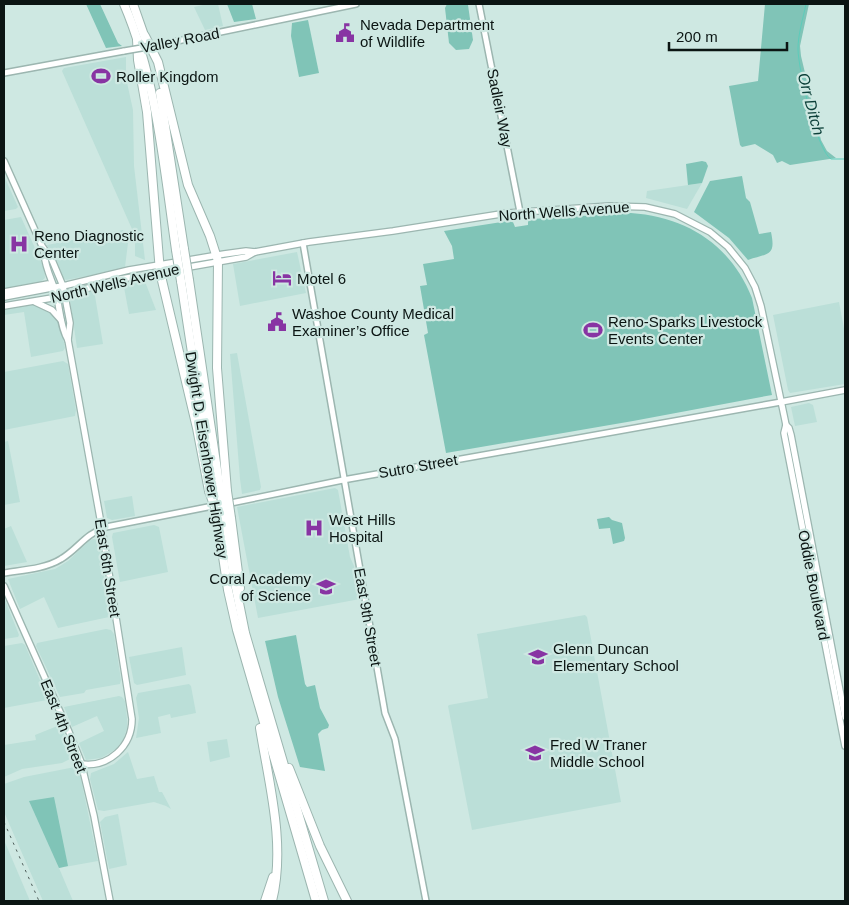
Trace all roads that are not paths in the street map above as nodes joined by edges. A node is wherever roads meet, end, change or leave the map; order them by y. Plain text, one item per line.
1 (124, 4) edge
2 (133, 4) edge
3 (356, 4) edge
4 (479, 4) edge
5 (145, 36) junction
6 (137, 40) junction
7 (4, 73) edge
8 (4, 161) edge
9 (520, 212) junction
10 (303, 243) junction
11 (180, 249) junction
12 (44, 251) junction
13 (218, 258) junction
14 (47, 268) junction
15 (160, 269) junction
16 (39, 286) junction
17 (64, 286) junction
18 (55, 288) junction
19 (4, 292) edge
20 (66, 294) junction
21 (57, 296) junction
22 (4, 298) edge
23 (32, 301) junction
24 (4, 306) edge
25 (62, 323) junction
26 (68, 340) junction
27 (845, 390) edge
28 (781, 402) junction
29 (786, 426) junction
30 (343, 480) junction
31 (217, 491) junction
32 (224, 519) junction
33 (102, 528) junction
34 (4, 574) edge
35 (4, 586) edge
36 (256, 696) junction
37 (845, 717) edge
38 (845, 746) edge
39 (280, 752) junction
40 (81, 764) junction
41 (277, 853) junction
42 (110, 901) edge
43 (265, 901) edge
44 (272, 901) edge
45 (316, 901) edge
46 (324, 901) edge
47 (347, 901) edge
48 (426, 901) edge

1 - 6 highway, Dwight D. Eisenhower Highway
2 - 5 highway, Dwight D. Eisenhower Highway
3 - 7 street, Valley Road, bridge
4 - 9 street, Sadleir Way
5 - 11 highway, Dwight D. Eisenhower Highway
5 - 13 highway
6 - 11 highway, Dwight D. Eisenhower Highway
6 - 15 highway
8 - 12 main road, East 6th Street
9 - 10 main road, North Wells Avenue
9 - 28 main road, North Wells Avenue
10 - 13 main road, North Wells Avenue
10 - 30 street, East 9th Street
11 - 31 highway, Dwight D. Eisenhower Highway, bridge
12 - 14 main road, East 6th Street
12 - 17 main road, East 6th Street
13 - 15 main road, North Wells Avenue
13 - 31 highway
14 - 16 main road
14 - 18 main road, East 6th Street
15 - 17 main road, North Wells Avenue
15 - 20 main road, North Wells Avenue
15 - 31 highway
16 - 18 main road
16 - 19 main road
17 - 18 main road, North Wells Avenue
17 - 20 main road, East 6th Street
18 - 21 main road, East 6th Street
18 - 22 main road, North Wells Avenue
20 - 21 main road, North Wells Avenue
20 - 26 main road, East 6th Street
21 - 23 main road, North Wells Avenue
21 - 25 main road, East 6th Street
23 - 24 main road, North Wells Avenue
23 - 25 main road
25 - 26 main road, East 6th Street
26 - 33 main road, East 6th Street
27 - 28 main road, Sutro Street
28 - 29 main road, Oddie Boulevard
28 - 30 street, Sutro Street
29 - 37 main road, Oddie Boulevard
29 - 38 main road, Oddie Boulevard
30 - 33 street, Sutro Street
30 - 48 street, East 9th Street
31 - 32 highway, Dwight D. Eisenhower Highway, bridge
31 - 32 highway, Dwight D. Eisenhower Highway, bridge
32 - 36 highway, Dwight D. Eisenhower Highway
32 - 39 highway, Dwight D. Eisenhower Highway
33 - 34 street, Sutro Street
33 - 40 main road, East 6th Street
35 - 40 main road, East 4th Street
36 - 41 highway
36 - 45 highway, Dwight D. Eisenhower Highway
39 - 46 highway, Dwight D. Eisenhower Highway
39 - 47 highway
40 - 42 main road, East 4th Street
41 - 43 highway
41 - 44 highway

